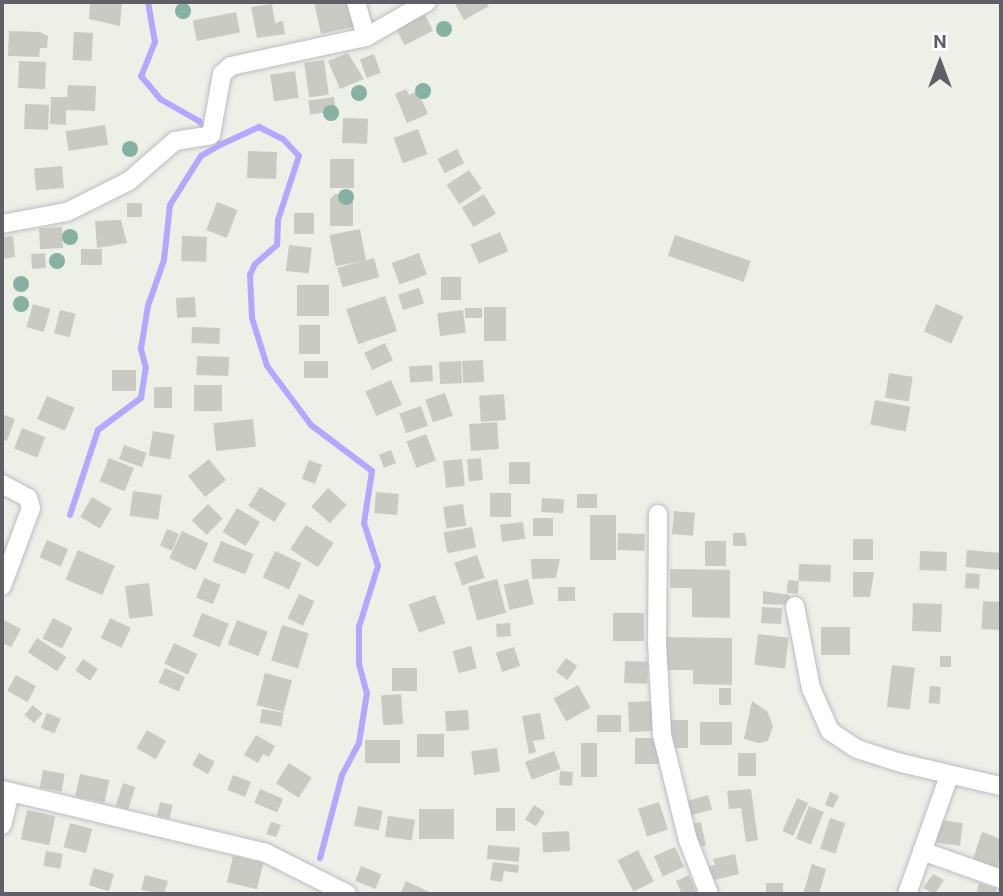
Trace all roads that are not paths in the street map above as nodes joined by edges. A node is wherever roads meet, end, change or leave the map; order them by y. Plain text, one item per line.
1 (356, 2) edge
2 (427, 2) edge
3 (366, 37) junction
4 (2, 224) edge
5 (2, 484) edge
6 (658, 514) dead end
7 (2, 586) edge
8 (794, 606) dead end
9 (949, 776) junction
10 (1001, 786) edge
11 (6, 791) edge
12 (2, 825) edge
13 (922, 851) junction
14 (1001, 879) edge
15 (347, 894) edge
16 (709, 894) edge
17 (907, 894) edge

1 - 3 street
2 - 3 street
3 - 4 street
5 - 7 street
6 - 16 street
8 - 9 street
9 - 10 street
9 - 13 street
11 - 12 street
11 - 15 street
13 - 14 street
13 - 17 street

